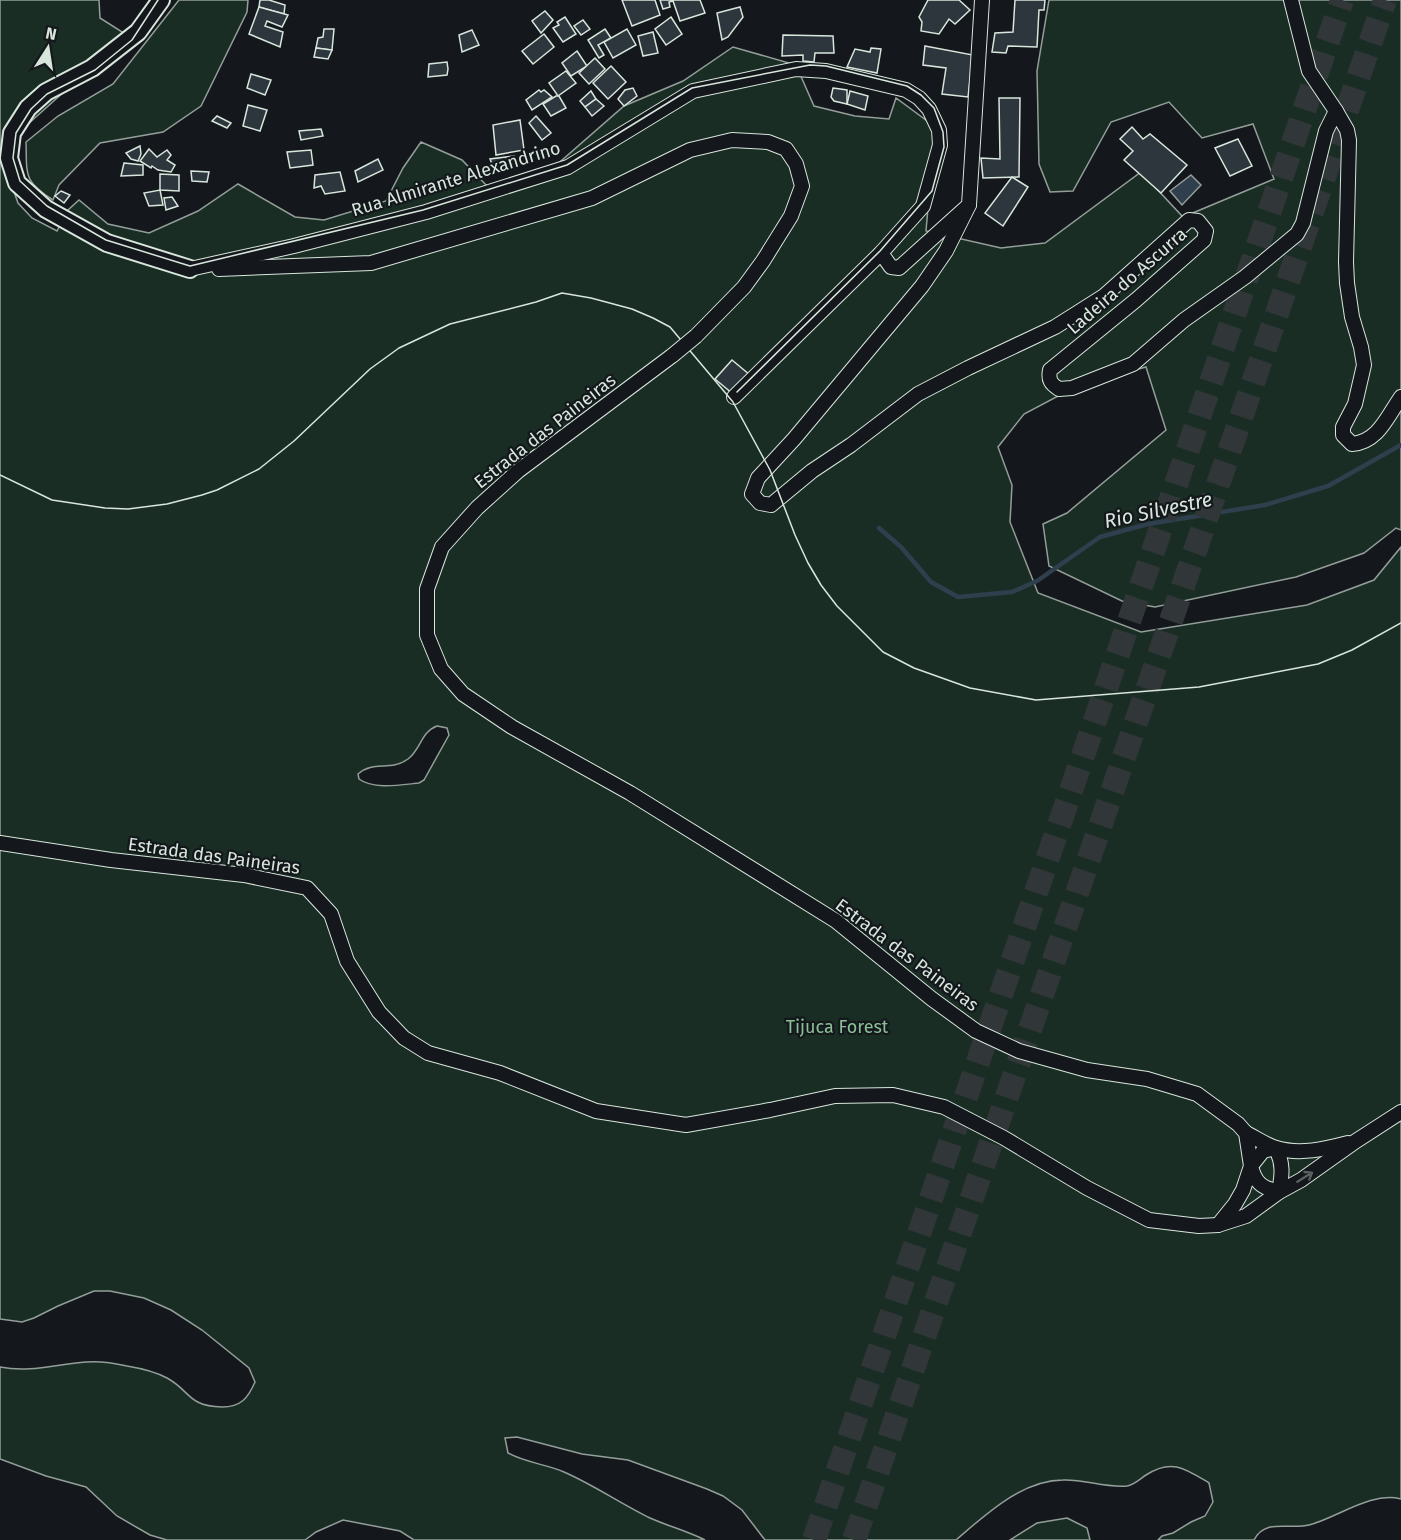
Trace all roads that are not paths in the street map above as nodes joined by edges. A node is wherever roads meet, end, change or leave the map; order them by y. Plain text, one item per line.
1 (161, 0) edge
2 (982, 0) edge
3 (1291, 0) edge
4 (1336, 111) junction
5 (969, 205) junction
6 (881, 253) junction
7 (190, 269) junction
8 (734, 397) dead end
9 (1401, 397) edge
10 (0, 843) edge
11 (1401, 1112) edge
12 (1246, 1133) junction
13 (1356, 1141) junction
14 (1275, 1148) junction
15 (1251, 1166) junction
16 (1279, 1192) junction
17 (1218, 1225) junction

1 - 7 street, Rua Almirante Alexandrino
2 - 5 street
3 - 4 street
4 - 5 street, Ladeira do Ascurra
4 - 9 street
5 - 6 street
6 - 7 street, Rua Almirante Alexandrino
6 - 8 street, Rua Almirante Alexandrino
7 - 12 street, Estrada das Paineiras, bridge
10 - 17 street, Estrada das Paineiras
11 - 13 street, Estrada das Paineiras
12 - 14 street, Estrada das Paineiras
12 - 15 street
13 - 14 street
16 -> 13 street, Estrada das Paineiras
14 - 15 street
14 - 16 street
15 - 16 street
15 - 17 street
16 - 17 street, Estrada das Paineiras

